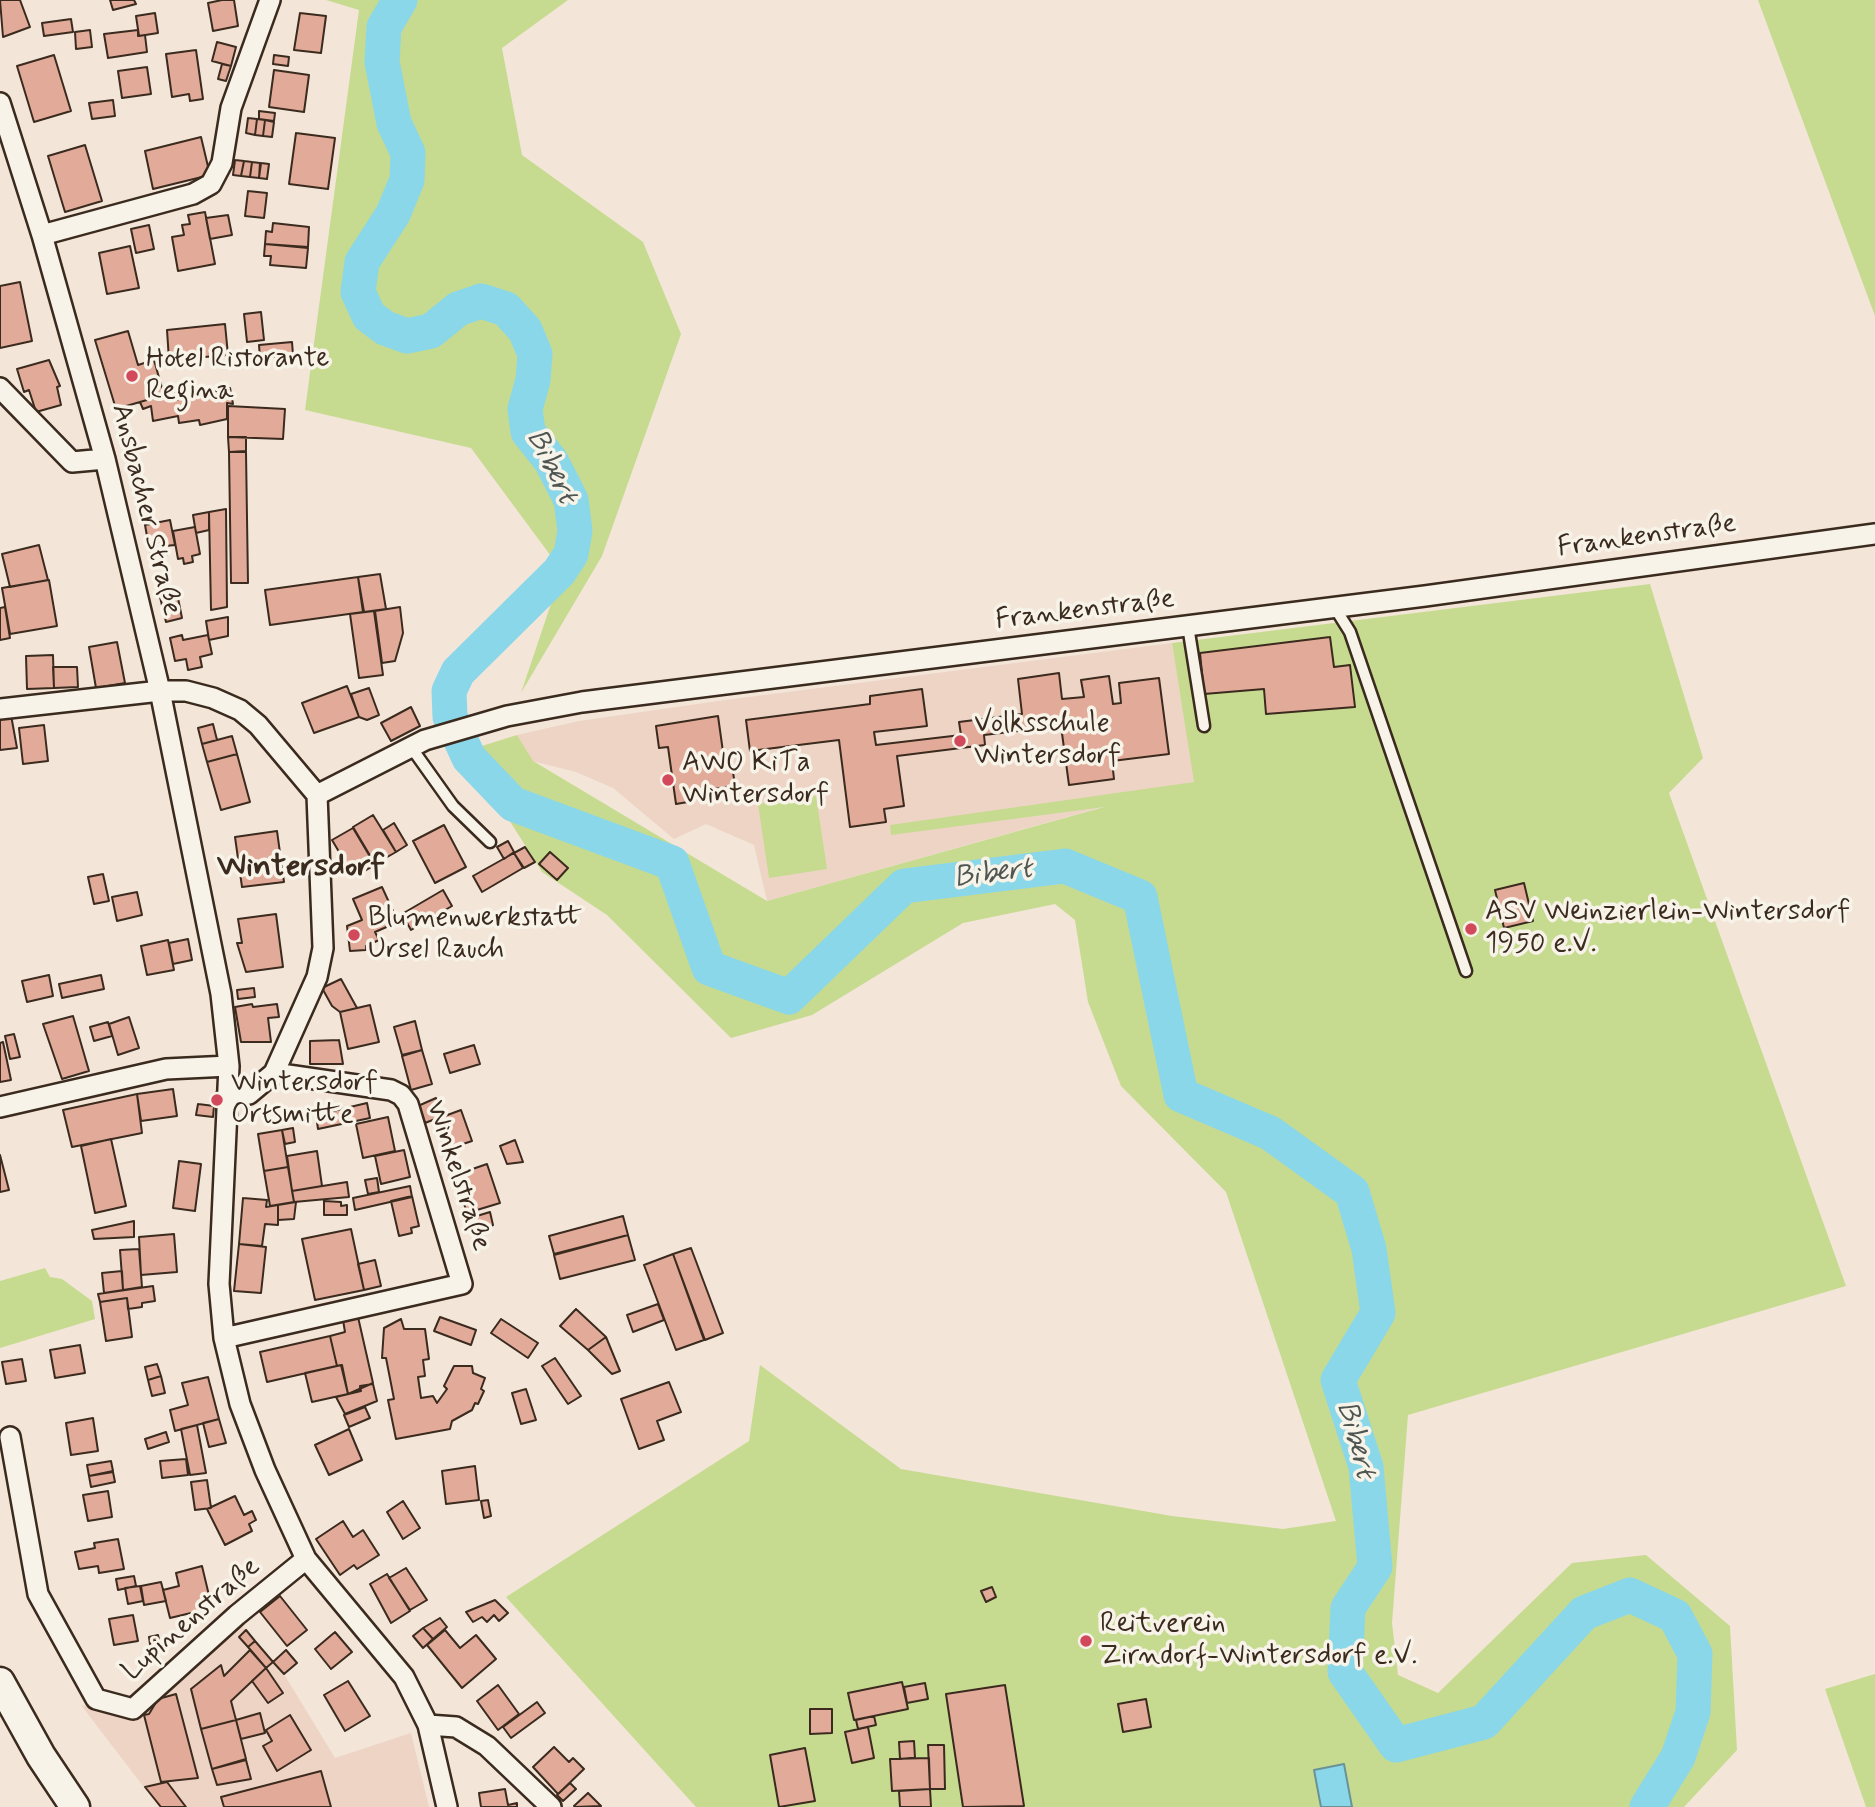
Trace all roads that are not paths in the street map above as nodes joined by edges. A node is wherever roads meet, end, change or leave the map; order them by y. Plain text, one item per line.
1 (270, 0) edge
2 (0, 103) edge
3 (42, 235) junction
4 (0, 387) edge
5 (105, 459) junction
6 (1875, 534) edge
7 (1335, 608) junction
8 (1188, 626) junction
9 (160, 691) junction
10 (0, 709) edge
11 (1204, 726) dead end
12 (418, 744) junction
13 (317, 795) junction
14 (490, 842) dead end
15 (1466, 971) dead end
16 (229, 1066) junction
17 (274, 1073) junction
18 (226, 1097) junction
19 (0, 1107) edge
20 (223, 1338) junction
21 (10, 1437) dead end
22 (306, 1559) junction
23 (0, 1682) edge
24 (428, 1724) junction
25 (75, 1807) edge
26 (447, 1807) edge
27 (551, 1807) edge

1 - 3 street
2 - 3 street, Ansbacher Straße
3 - 5 street, Ansbacher Straße
4 - 5 street
5 - 9 street, Ansbacher Straße
6 - 7 street, Frankenstraße
7 - 8 street, Frankenstraße
7 - 15 lane
8 - 11 lane
8 - 12 street, Frankenstraße
9 - 10 street
9 - 13 street
9 - 16 street, Ansbacher Straße
12 - 13 street, Frankenstraße
12 - 14 lane
13 - 17 street
16 - 18 street, Ansbacher Straße
16 - 19 street
17 - 18 street
17 - 20 street, Winkelstraße
18 - 20 street, Ansbacher Straße
20 - 22 street, Ansbacher Straße
21 - 22 street, Lupinenstraße
22 - 24 street, Ansbacher Straße
23 - 25 main road
24 - 26 street, Ansbacher Straße
24 - 27 street

